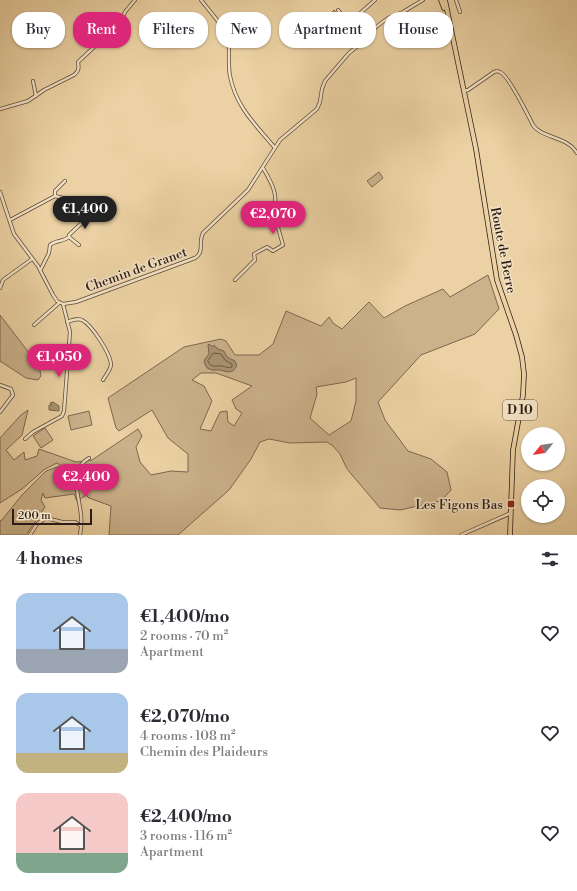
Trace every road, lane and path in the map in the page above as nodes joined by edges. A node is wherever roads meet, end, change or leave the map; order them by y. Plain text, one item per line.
1 (135, 0) edge
2 (201, 0) edge
3 (375, 0) edge
4 (424, 0) edge
5 (441, 0) edge
6 (445, 0) edge
7 (456, 0) edge
8 (362, 12) edge
9 (446, 12) edge
10 (447, 12) edge
11 (460, 12) dead end
12 (376, 28) edge
13 (453, 39) edge
14 (354, 48) edge
15 (33, 81) dead end
16 (464, 91) junction
17 (36, 96) junction
18 (0, 108) edge
19 (275, 148) junction
20 (577, 153) edge
21 (263, 167) junction
22 (65, 181) dead end
23 (0, 192) edge
24 (55, 196) junction
25 (64, 198) dead end
26 (88, 218) dead end
27 (10, 220) junction
28 (69, 238) junction
29 (79, 246) dead end
30 (32, 259) junction
31 (40, 270) junction
32 (236, 280) dead end
33 (0, 288) edge
34 (61, 303) junction
35 (67, 322) junction
36 (34, 325) dead end
37 (102, 380) dead end
38 (0, 385) edge
39 (0, 412) edge
40 (25, 439) dead end
41 (89, 458) dead end
42 (511, 514) junction
43 (80, 525) junction
44 (30, 535) edge
45 (80, 535) edge
46 (461, 535) edge
47 (510, 535) edge

1 - 17 street
2 - 19 street
3 - 8 street
4 - 12 street, Chemin de Granet
5 - 9 main road, Route de Berre
6 - 10 main road, Route de Berre
7 - 11 street
13 - 16 main road, Route de Berre
14 - 19 street, Chemin de Granet
15 - 17 street
16 - 20 street
16 - 42 main road, Route de Berre / D 10
17 - 18 street
19 - 21 street, Chemin de Granet
21 - 32 street
21 - 34 street, Chemin de Granet
22 - 24 street
23 - 27 street
24 - 25 street
24 - 27 street
26 - 28 street
27 - 30 street
28 - 29 street
28 - 31 street
30 - 31 street
30 - 33 street
31 - 34 street
34 - 35 street
34 - 36 street
35 - 37 street
35 - 40 street
38 - 39 street
41 - 43 street
42 - 46 street
42 - 47 main road, Route de Berre / D 10
43 - 44 street
43 - 45 street

